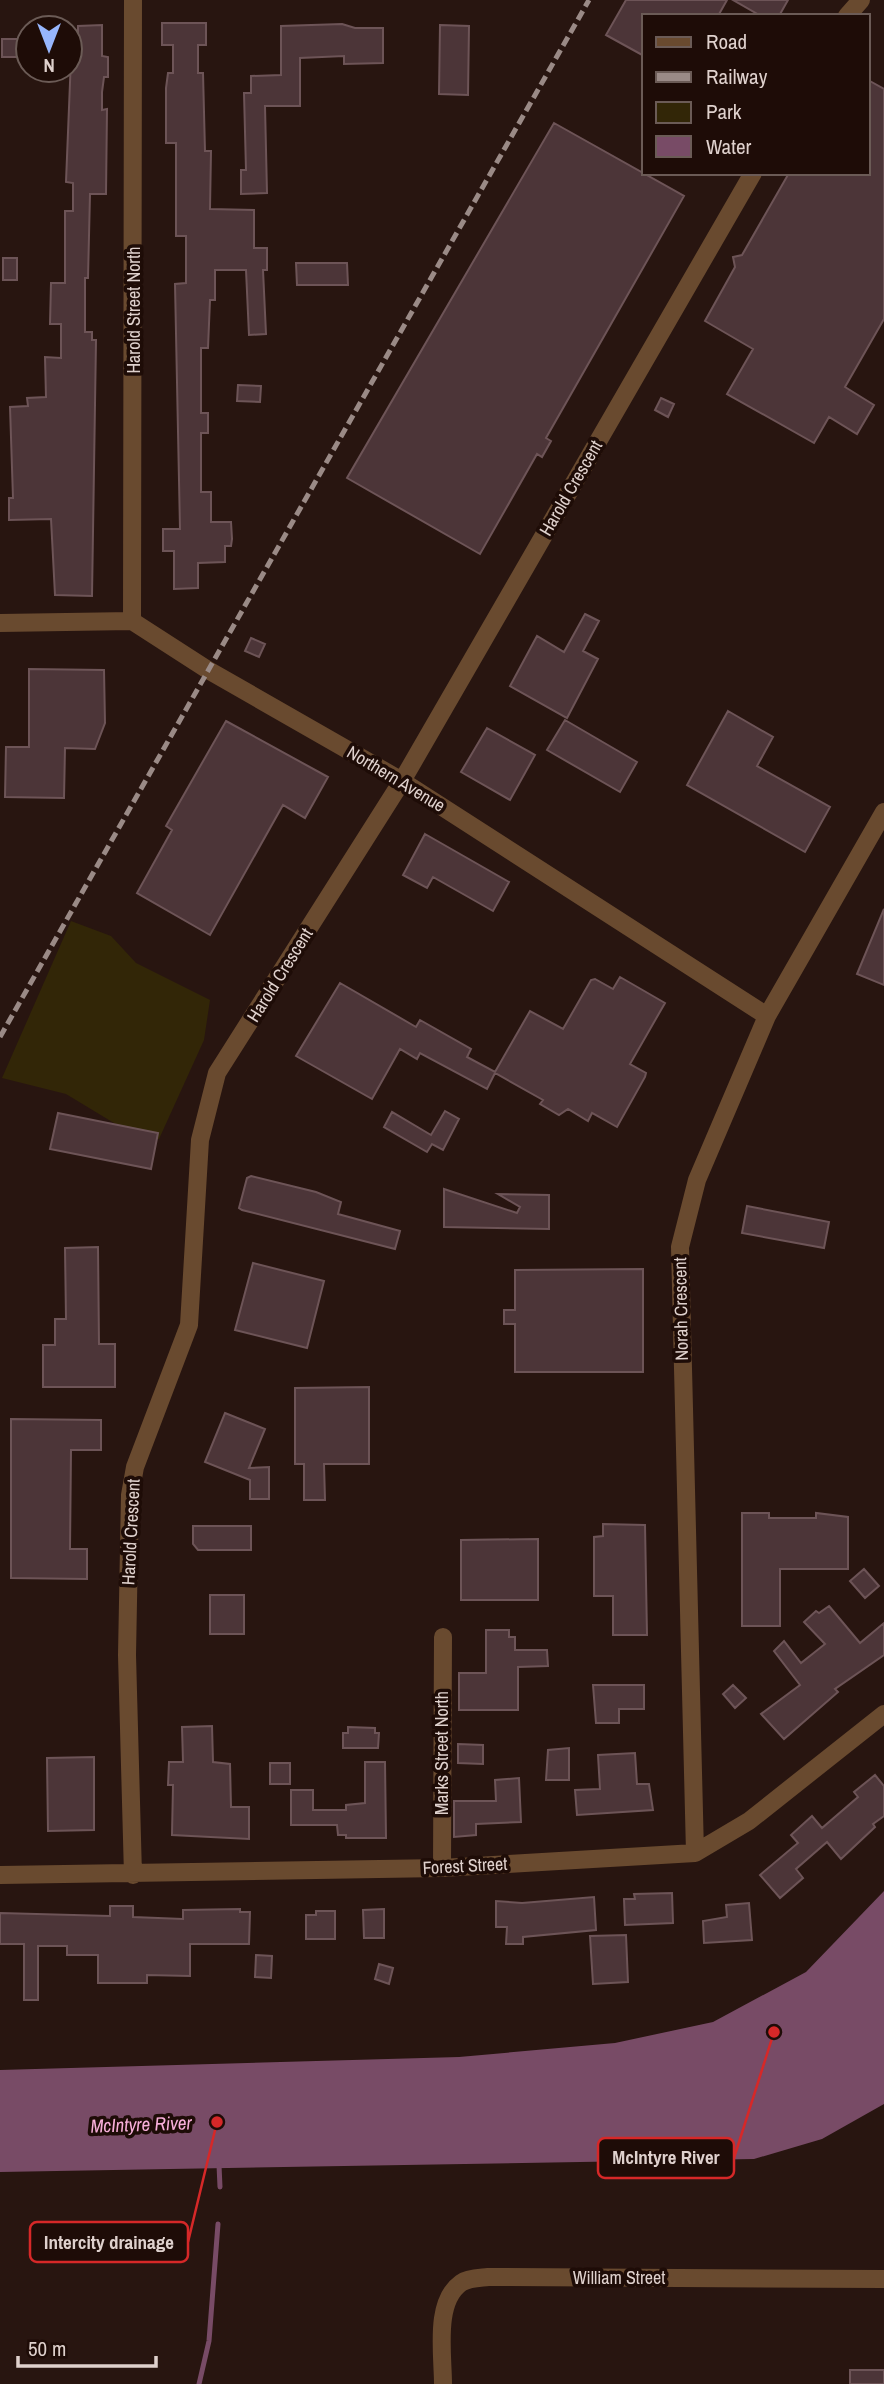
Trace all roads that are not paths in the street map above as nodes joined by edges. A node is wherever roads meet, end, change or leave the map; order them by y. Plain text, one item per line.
1 (133, 0) edge
2 (861, 0) edge
3 (849, 14) edge
4 (752, 175) edge
5 (132, 621) junction
6 (0, 623) edge
7 (402, 780) junction
8 (884, 812) edge
9 (766, 1016) junction
10 (443, 1637) dead end
11 (884, 1714) edge
12 (695, 1853) junction
13 (442, 1868) junction
14 (0, 1875) edge
15 (133, 1875) junction
16 (884, 2279) edge
17 (443, 2384) edge

1 - 5 street, Harold Street North
2 - 3 street
4 - 7 street, Harold Crescent
5 - 6 street
5 - 7 street, Northern Avenue
7 - 9 street, Northern Avenue
7 - 15 street, Harold Crescent
8 - 9 street, Norah Crescent
9 - 12 street, Norah Crescent
10 - 13 street, Marks Street North
11 - 12 street, Forest Street
12 - 13 street, Forest Street
13 - 15 street, Forest Street
14 - 15 street, Forest Street
16 - 17 street, William Street

